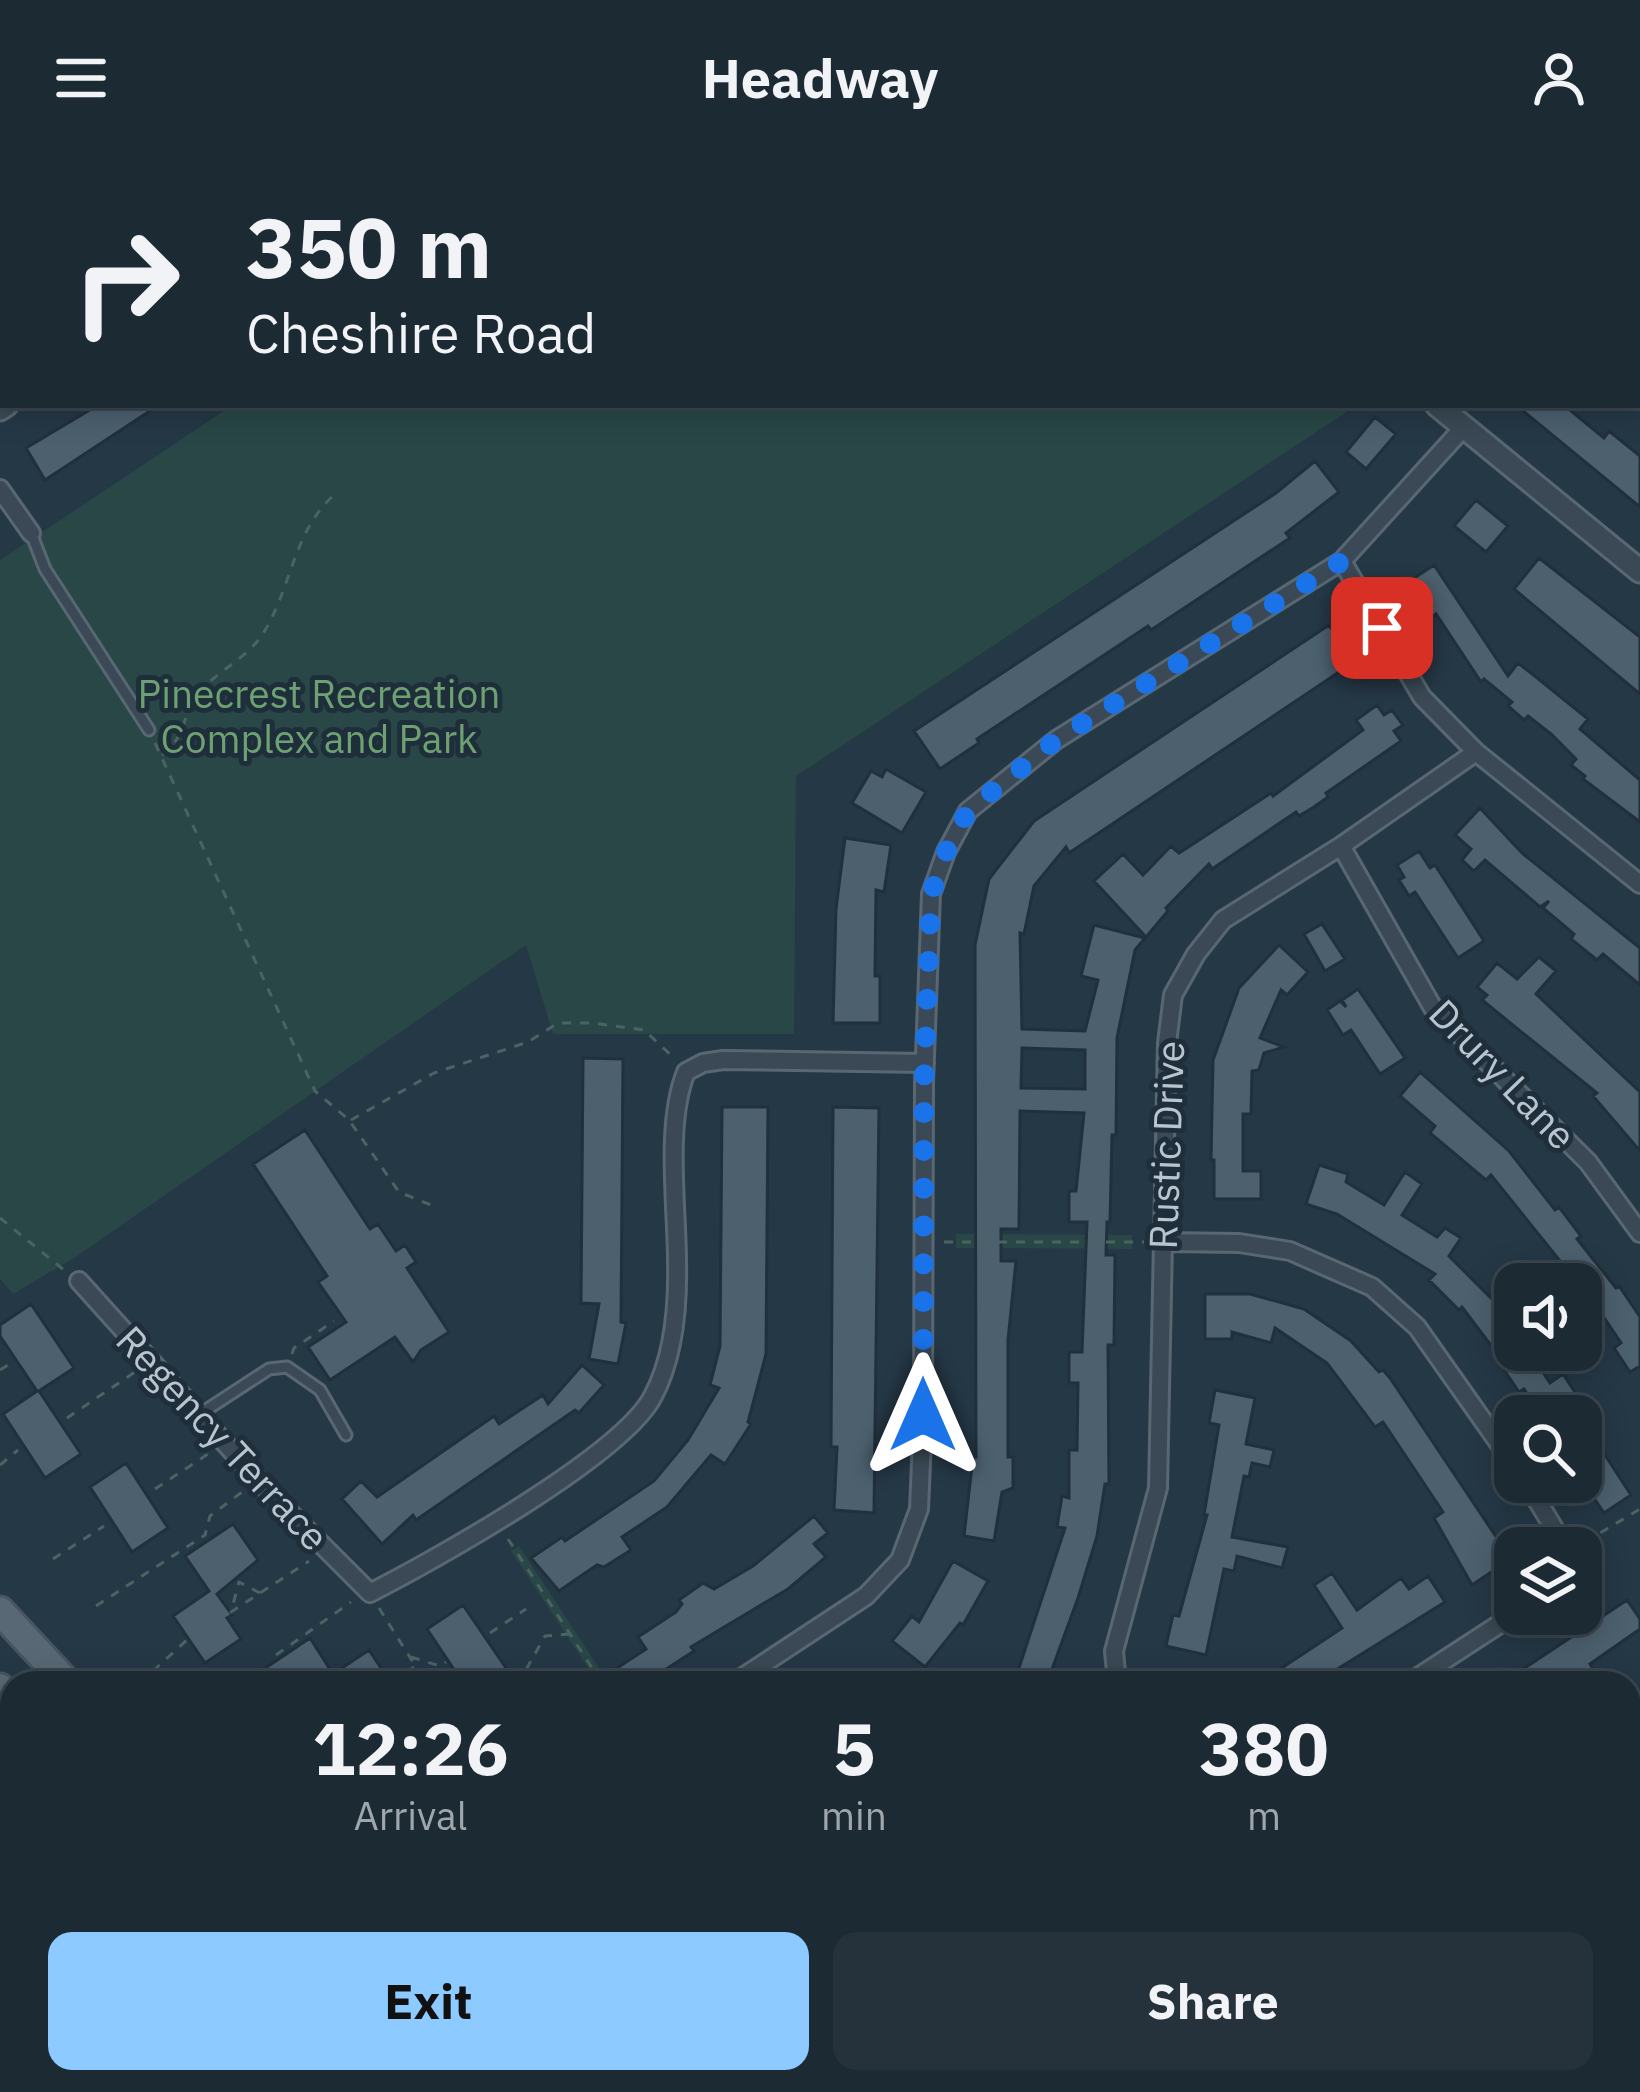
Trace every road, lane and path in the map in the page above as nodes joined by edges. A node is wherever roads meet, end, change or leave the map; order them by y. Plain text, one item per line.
1 (1441, 408) edge
2 (1464, 427) junction
3 (0, 490) edge
4 (334, 495) dead end
5 (31, 533) joint
6 (1342, 561) junction
7 (1640, 572) edge
8 (149, 730) joint
9 (1476, 752) junction
10 (161, 756) junction
11 (1341, 846) junction
12 (1640, 884) edge
13 (662, 1044) dead end
14 (925, 1063) junction
15 (350, 1120) junction
16 (430, 1205) dead end
17 (0, 1218) edge
18 (1640, 1233) edge
19 (923, 1242) junction
20 (1164, 1242) junction
21 (79, 1281) joint
22 (334, 1322) dead end
23 (11, 1363) dead end
24 (287, 1367) junction
25 (0, 1370) edge
26 (130, 1375) dead end
27 (200, 1414) junction
28 (68, 1418) dead end
29 (346, 1435) dead end
30 (1494, 1436) edge
31 (18, 1450) dead end
32 (205, 1456) dead end
33 (0, 1465) edge
34 (155, 1489) dead end
35 (242, 1493) dead end
36 (1640, 1509) edge
37 (495, 1520) junction
38 (104, 1526) dead end
39 (1602, 1530) edge
40 (53, 1559) dead end
41 (303, 1565) dead end
42 (260, 1593) junction
43 (95, 1606) dead end
44 (344, 1607) dead end
45 (526, 1609) dead end
46 (0, 1612) edge
47 (391, 1626) dead end
48 (1494, 1628) edge
49 (490, 1633) dead end
50 (569, 1634) junction
51 (188, 1639) dead end
52 (276, 1655) dead end
53 (410, 1656) junction
54 (446, 1662) dead end
55 (416, 1666) junction
56 (440, 1666) junction
57 (56, 1671) edge
58 (154, 1671) dead end
59 (408, 1671) edge
60 (419, 1671) edge
61 (439, 1671) edge
62 (528, 1671) edge
63 (594, 1671) edge
64 (757, 1671) edge
65 (1116, 1671) edge
66 (1427, 1671) edge

1 - 2 street
2 - 6 street
2 - 7 street
3 - 5 street
4 - 10 path
5 - 8 lane
6 - 9 street
6 - 14 street
8 - 10 path
9 - 11 street, Rustic Drive
9 - 12 street
10 - 15 path
11 - 18 street, Drury Lane
11 - 20 street, Rustic Drive
13 - 15 path
14 - 19 street
14 - 37 street
15 - 16 path
17 - 21 path
19 - 20 path
19 - 64 street
20 - 30 street
20 - 65 street, Rustic Drive
21 - 27 street, Regency Terrace
22 - 24 path
23 - 25 path
24 - 27 lane
24 - 29 lane
26 - 28 path
27 - 37 street, Regency Terrace
31 - 33 path
32 - 34 path
35 - 43 path
36 - 39 path
37 - 50 path
38 - 40 path
41 - 42 path
42 - 42 path
44 - 52 path
45 - 49 path
46 - 57 main road
47 - 53 path
48 - 66 street
50 - 62 path
50 - 63 path
51 - 58 path
53 - 55 path
53 - 56 path
54 - 56 path
55 - 59 path
55 - 60 path
56 - 61 path

